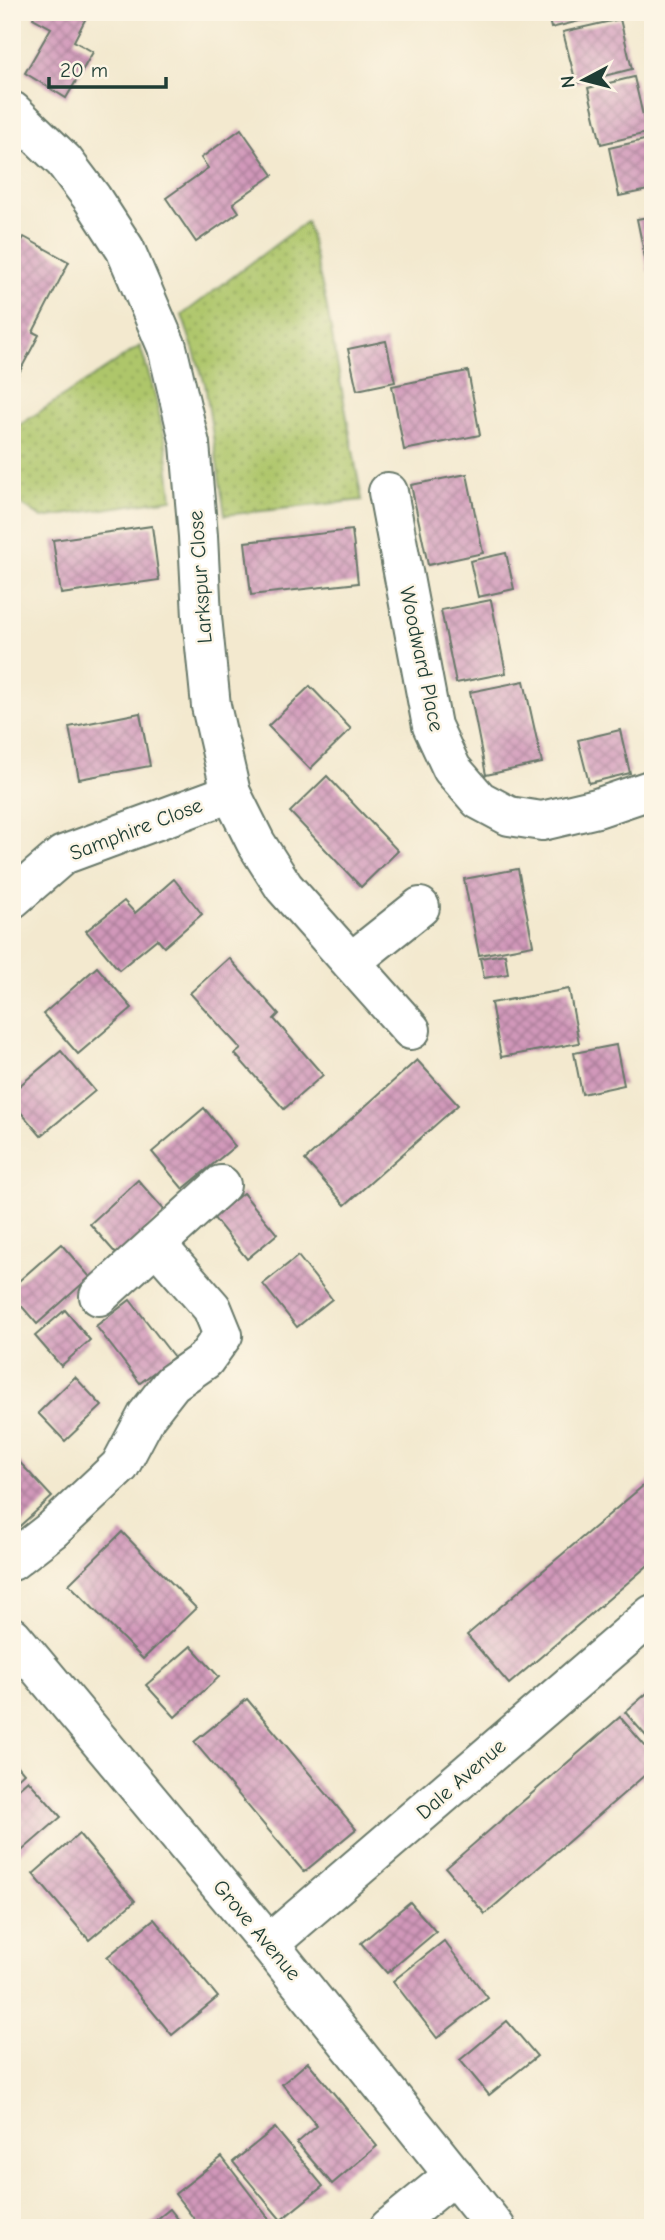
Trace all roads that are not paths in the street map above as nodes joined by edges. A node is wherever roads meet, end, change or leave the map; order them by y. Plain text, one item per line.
1 (14, 117) edge
2 (388, 492) dead end
3 (653, 789) edge
4 (231, 793) junction
5 (12, 899) edge
6 (420, 906) dead end
7 (351, 962) junction
8 (411, 1030) dead end
9 (220, 1185) dead end
10 (156, 1244) junction
11 (99, 1296) dead end
12 (12, 1561) edge
13 (653, 1614) edge
14 (12, 1636) edge
15 (269, 1944) junction
16 (454, 2175) junction
17 (388, 2228) edge
18 (496, 2228) edge

1 - 4 street, Larkspur Close
2 - 3 street, Woodward Place
4 - 5 street, Samphire Close
4 - 7 street, Larkspur Close
6 - 7 street
7 - 8 street, Larkspur Close
9 - 10 street
10 - 11 street
10 - 12 street
13 - 15 street, Dale Avenue
14 - 15 street, Grove Avenue
15 - 16 street, Grove Avenue
16 - 17 street
16 - 18 street, Grove Avenue

